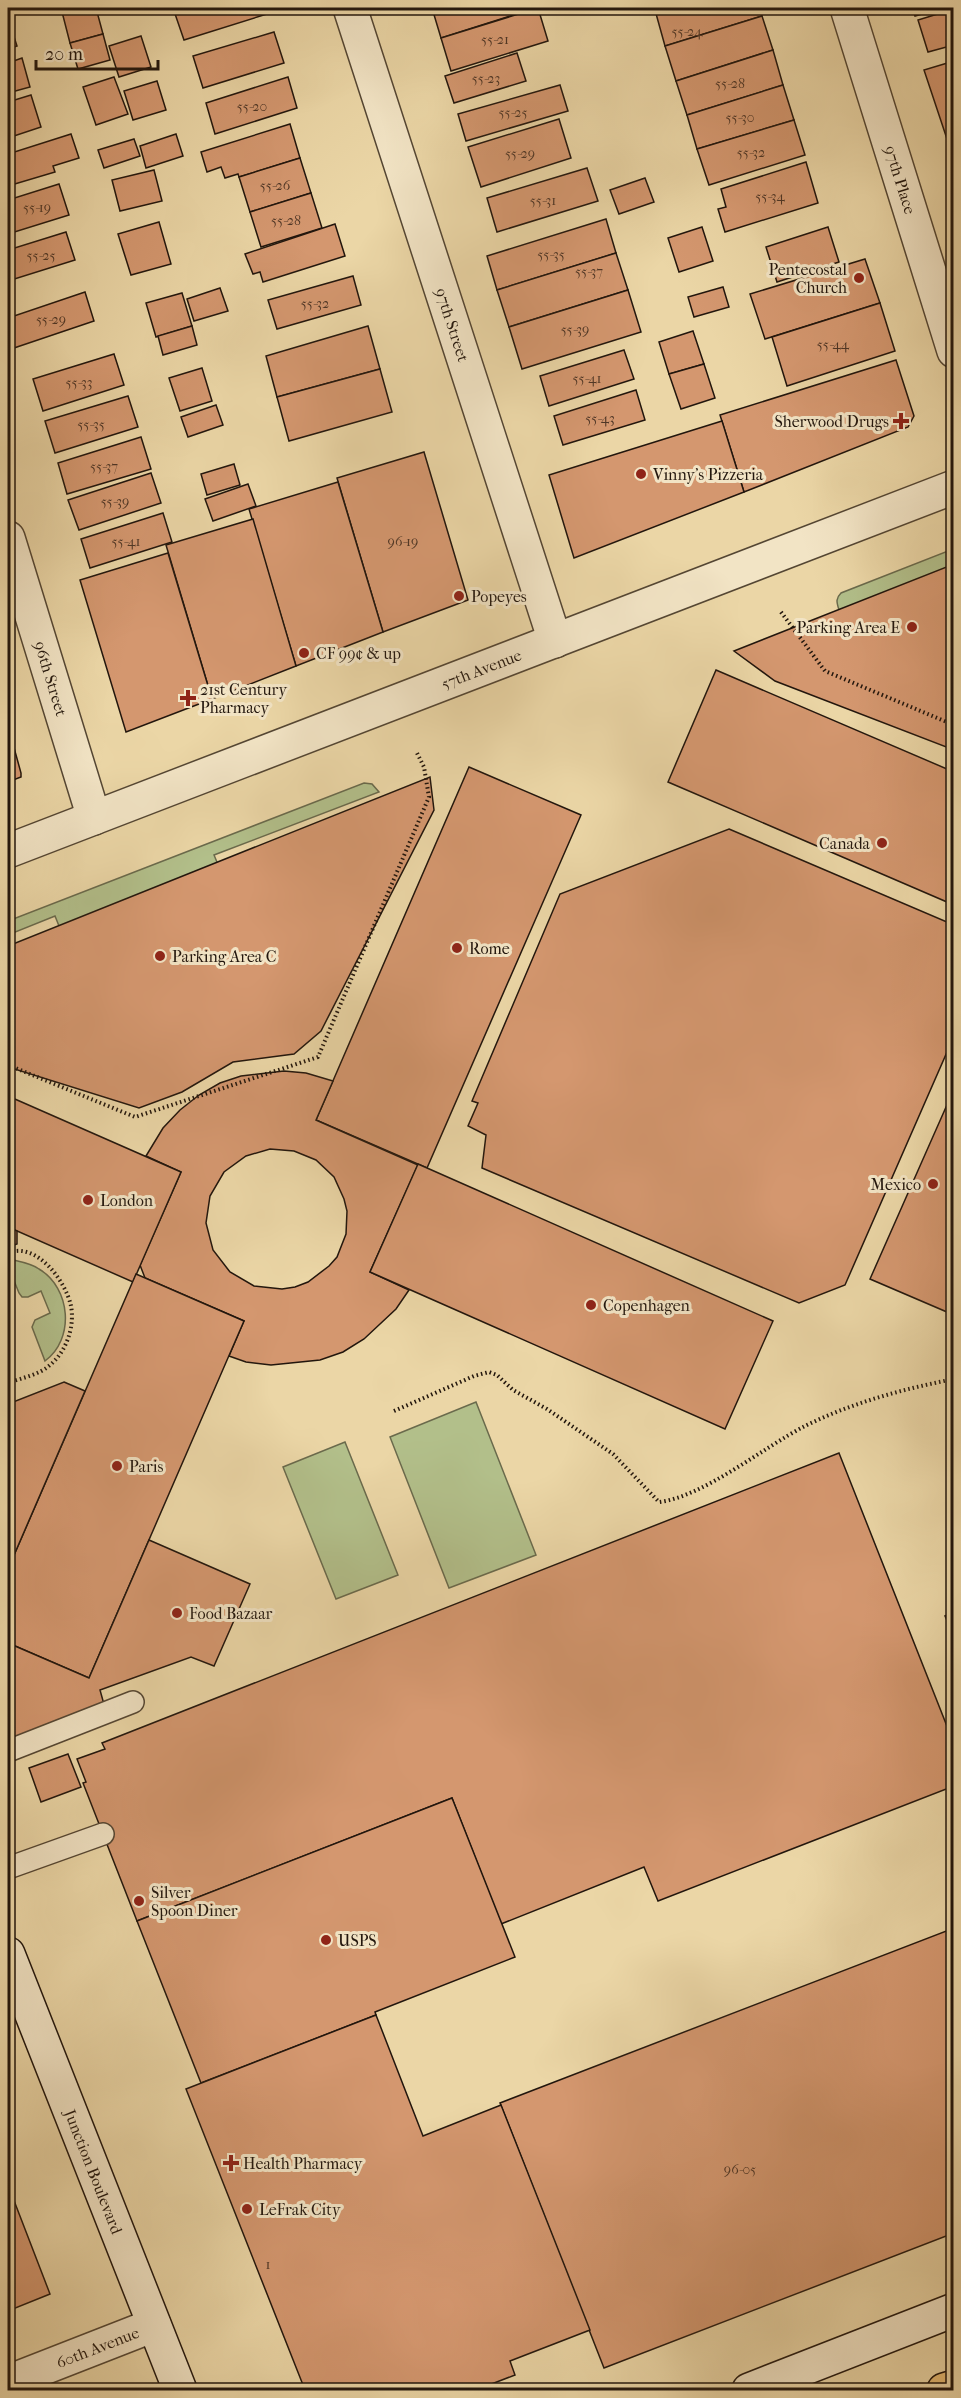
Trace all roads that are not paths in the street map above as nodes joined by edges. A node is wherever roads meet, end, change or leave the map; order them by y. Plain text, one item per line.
1 (350, 8) edge
2 (847, 8) edge
3 (954, 351) edge
4 (954, 487) edge
5 (8, 538) edge
6 (12, 571) edge
7 (555, 641) junction
8 (94, 818) junction
9 (8, 852) edge
10 (133, 1702) dead end
11 (8, 1751) edge
12 (103, 1834) dead end
13 (8, 1868) edge
14 (8, 1954) edge
15 (954, 2310) edge
16 (154, 2325) junction
17 (8, 2382) edge
18 (954, 2387) edge
19 (180, 2391) edge
20 (749, 2391) edge
21 (944, 2391) edge

1 - 7 street, 97th Street
2 - 3 street, 97th Place
4 - 7 street, 57th Avenue
5 - 6 street, 96th Street
6 - 8 street, 96th Street
7 - 8 street, 57th Avenue
8 - 9 street, 57th Avenue
10 - 11 lane
12 - 13 lane
14 - 16 street, Junction Boulevard
15 - 20 street
16 - 17 street, 60th Avenue
16 - 19 street, Junction Boulevard
18 - 21 highway

